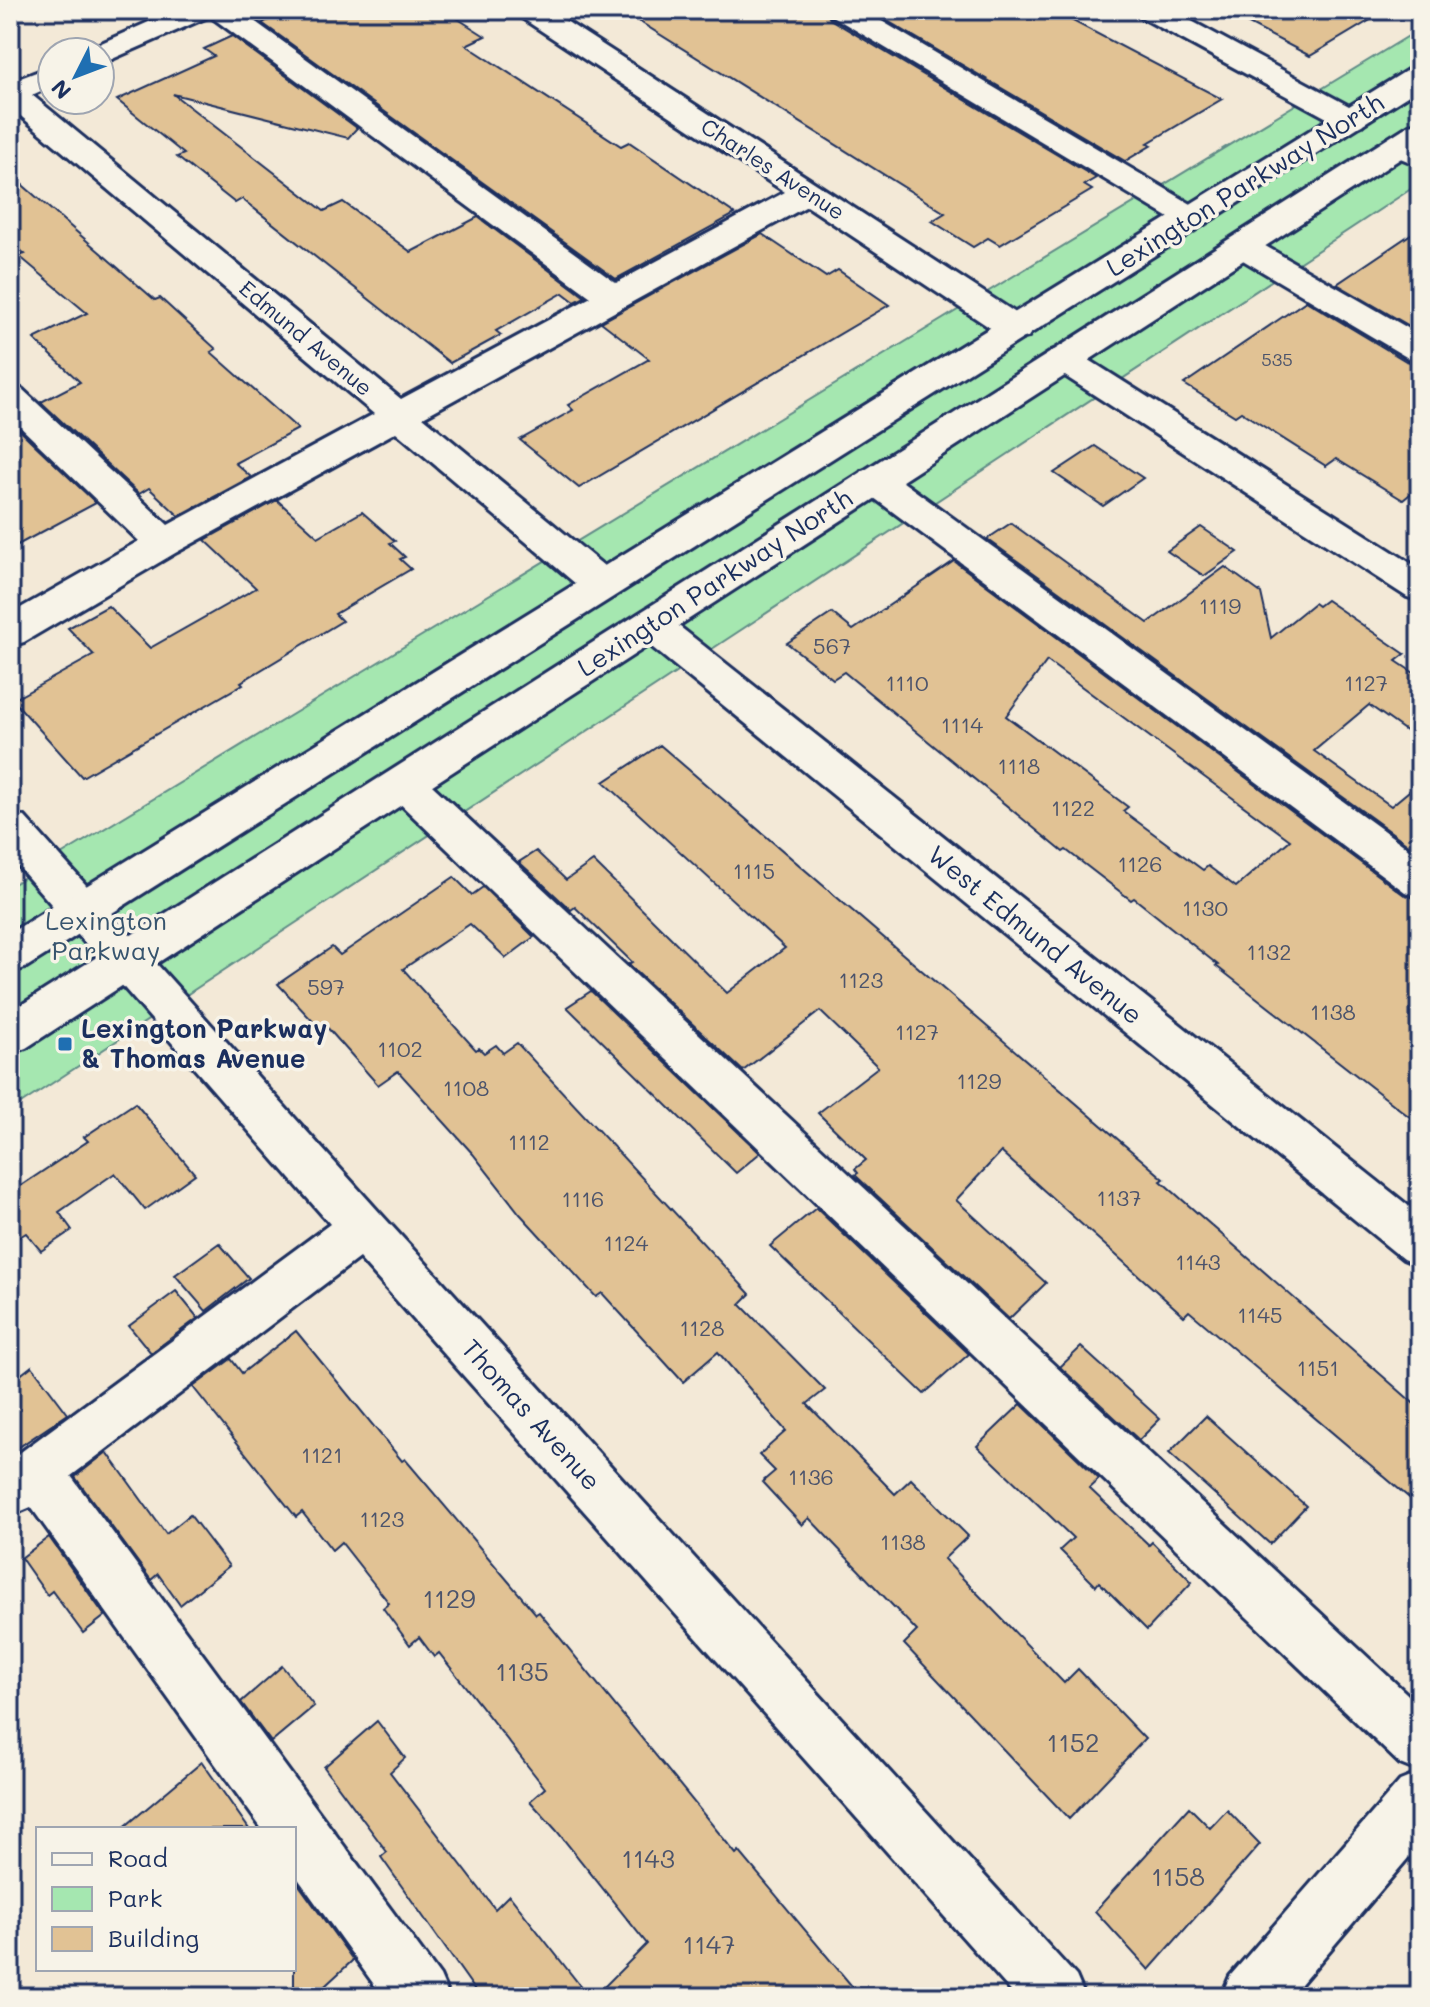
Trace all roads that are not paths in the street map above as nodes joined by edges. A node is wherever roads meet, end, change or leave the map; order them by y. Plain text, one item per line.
1 (200, 10) edge
2 (220, 10) edge
3 (529, 10) edge
4 (842, 10) edge
5 (1149, 10) edge
6 (116, 47) edge
7 (1420, 75) edge
8 (36, 81) edge
9 (10, 92) edge
10 (1351, 119) junction
11 (1413, 145) edge
12 (809, 192) junction
13 (1192, 218) junction
14 (1242, 246) junction
15 (614, 298) junction
16 (1016, 329) junction
17 (1420, 350) edge
18 (1063, 359) junction
19 (10, 397) edge
20 (400, 416) junction
21 (875, 480) junction
22 (164, 543) junction
23 (602, 585) junction
24 (1420, 587) edge
25 (651, 625) junction
26 (10, 632) edge
27 (404, 783) junction
28 (10, 829) edge
29 (1420, 880) edge
30 (81, 910) junction
31 (10, 955) edge
32 (126, 960) junction
33 (10, 1035) edge
34 (363, 1228) junction
35 (1420, 1244) edge
36 (24, 1481) edge
37 (1420, 1744) edge
38 (1420, 1801) edge
39 (289, 1827) edge
40 (296, 1836) edge
41 (419, 1997) edge
42 (1055, 1997) edge
43 (1251, 1997) edge

1 - 6 street
2 - 15 street
3 - 12 street, Charles Avenue
4 - 13 street
5 - 10 street
7 - 10 street, Lexington Parkway North
8 - 9 street
9 - 20 street, Edmund Avenue
10 - 13 street, Lexington Parkway North
11 - 14 street, Lexington Parkway North
12 - 15 street
12 - 16 street, Charles Avenue
13 - 16 street, Lexington Parkway North
14 - 17 street
14 - 18 street, Lexington Parkway North
15 - 20 street
16 - 23 street, Lexington Parkway North
18 - 21 street, Lexington Parkway North
18 - 24 street
19 - 22 street
20 - 22 street
20 - 23 street, Edmund Avenue
21 - 25 street, Lexington Parkway North
21 - 29 street
22 - 26 street
23 - 30 street, Lexington Parkway North
25 - 27 street, Lexington Parkway North
25 - 35 street, West Edmund Avenue
27 - 32 street, Lexington Parkway North
27 - 37 street
28 - 30 street, Thomas Avenue
30 - 31 street, Lexington Parkway North
30 - 32 street, Thomas Avenue
32 - 33 street, Lexington Parkway North
32 - 34 street, Thomas Avenue
34 - 36 street
34 - 42 street, Thomas Avenue
36 - 39 street
38 - 43 street
40 - 41 street

